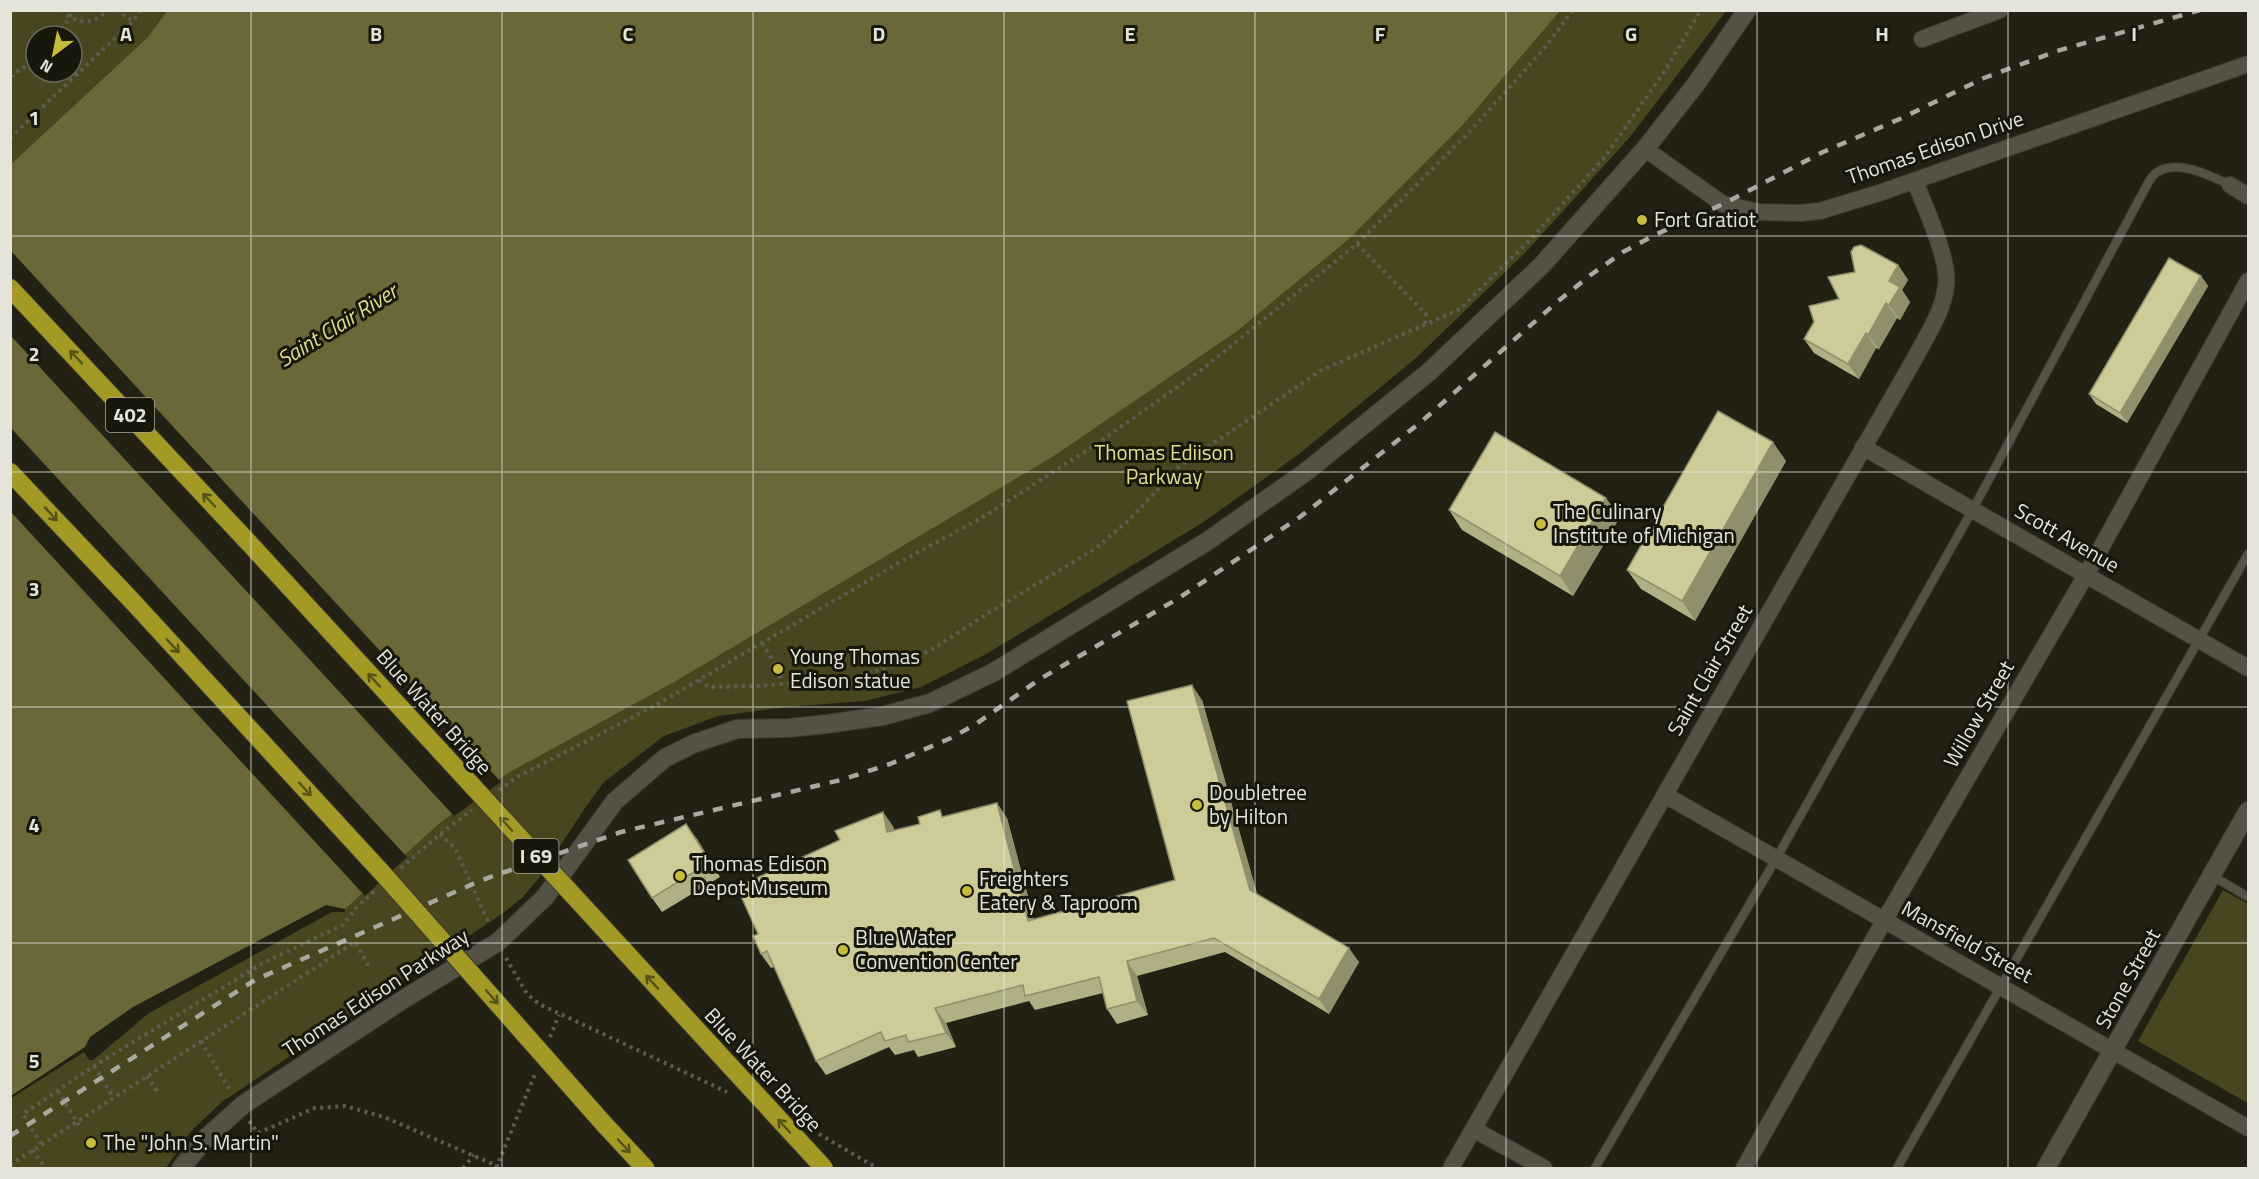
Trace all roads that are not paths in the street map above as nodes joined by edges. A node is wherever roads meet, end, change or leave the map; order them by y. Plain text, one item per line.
1 (1747, 10) edge
2 (2001, 10) edge
3 (1922, 39) dead end
4 (2248, 64) edge
5 (1645, 149) junction
6 (1915, 181) junction
7 (2230, 185) joint
8 (2248, 196) edge
9 (2248, 281) edge
10 (10, 288) edge
11 (1863, 447) junction
12 (10, 472) edge
13 (1973, 509) junction
14 (249, 543) joint
15 (2248, 554) edge
16 (2086, 575) junction
17 (2201, 640) junction
18 (2248, 668) edge
19 (1665, 795) junction
20 (2248, 810) edge
21 (1776, 859) junction
22 (2211, 875) junction
23 (2248, 897) edge
24 (1884, 921) junction
25 (2001, 987) junction
26 (2113, 1052) junction
27 (2248, 1128) edge
28 (1473, 1129) junction
29 (181, 1168) edge
30 (645, 1168) edge
31 (824, 1168) edge
32 (1451, 1168) edge
33 (1544, 1168) edge
34 (1595, 1168) edge
35 (1744, 1168) edge
36 (1897, 1168) edge
37 (2046, 1168) edge

1 - 5 street, Thomas Edison Parkway
2 - 3 street
4 - 6 street, Thomas Edison Drive
5 - 6 street, Thomas Edison Drive
5 - 29 street, Thomas Edison Parkway
6 - 11 street, Saint Clair Street
7 - 8 street
7 - 13 lane
9 - 16 street, Willow Street
14 -> 10 highway, Blue Water Bridge / 402
11 - 13 street, Scott Avenue
11 - 19 street, Saint Clair Street
12 -> 30 highway, bridge
13 - 16 street, Scott Avenue
13 - 21 lane
31 -> 14 highway, Blue Water Bridge / I 69, bridge
15 - 17 lane
16 - 17 street, Scott Avenue
16 - 24 street, Willow Street
17 - 18 street, Scott Avenue
17 - 25 lane
19 - 21 street, Mansfield Street
19 - 28 street, Saint Clair Street
20 - 22 street, Stone Street
21 - 24 street, Mansfield Street
21 - 34 lane
22 - 23 lane
22 - 26 street, Stone Street
24 - 25 street, Mansfield Street
24 - 35 street, Willow Street
25 - 26 street, Mansfield Street
25 - 36 lane
26 - 27 street, Mansfield Street
26 - 37 street, Stone Street
28 - 32 street, Saint Clair Street
28 - 33 street

